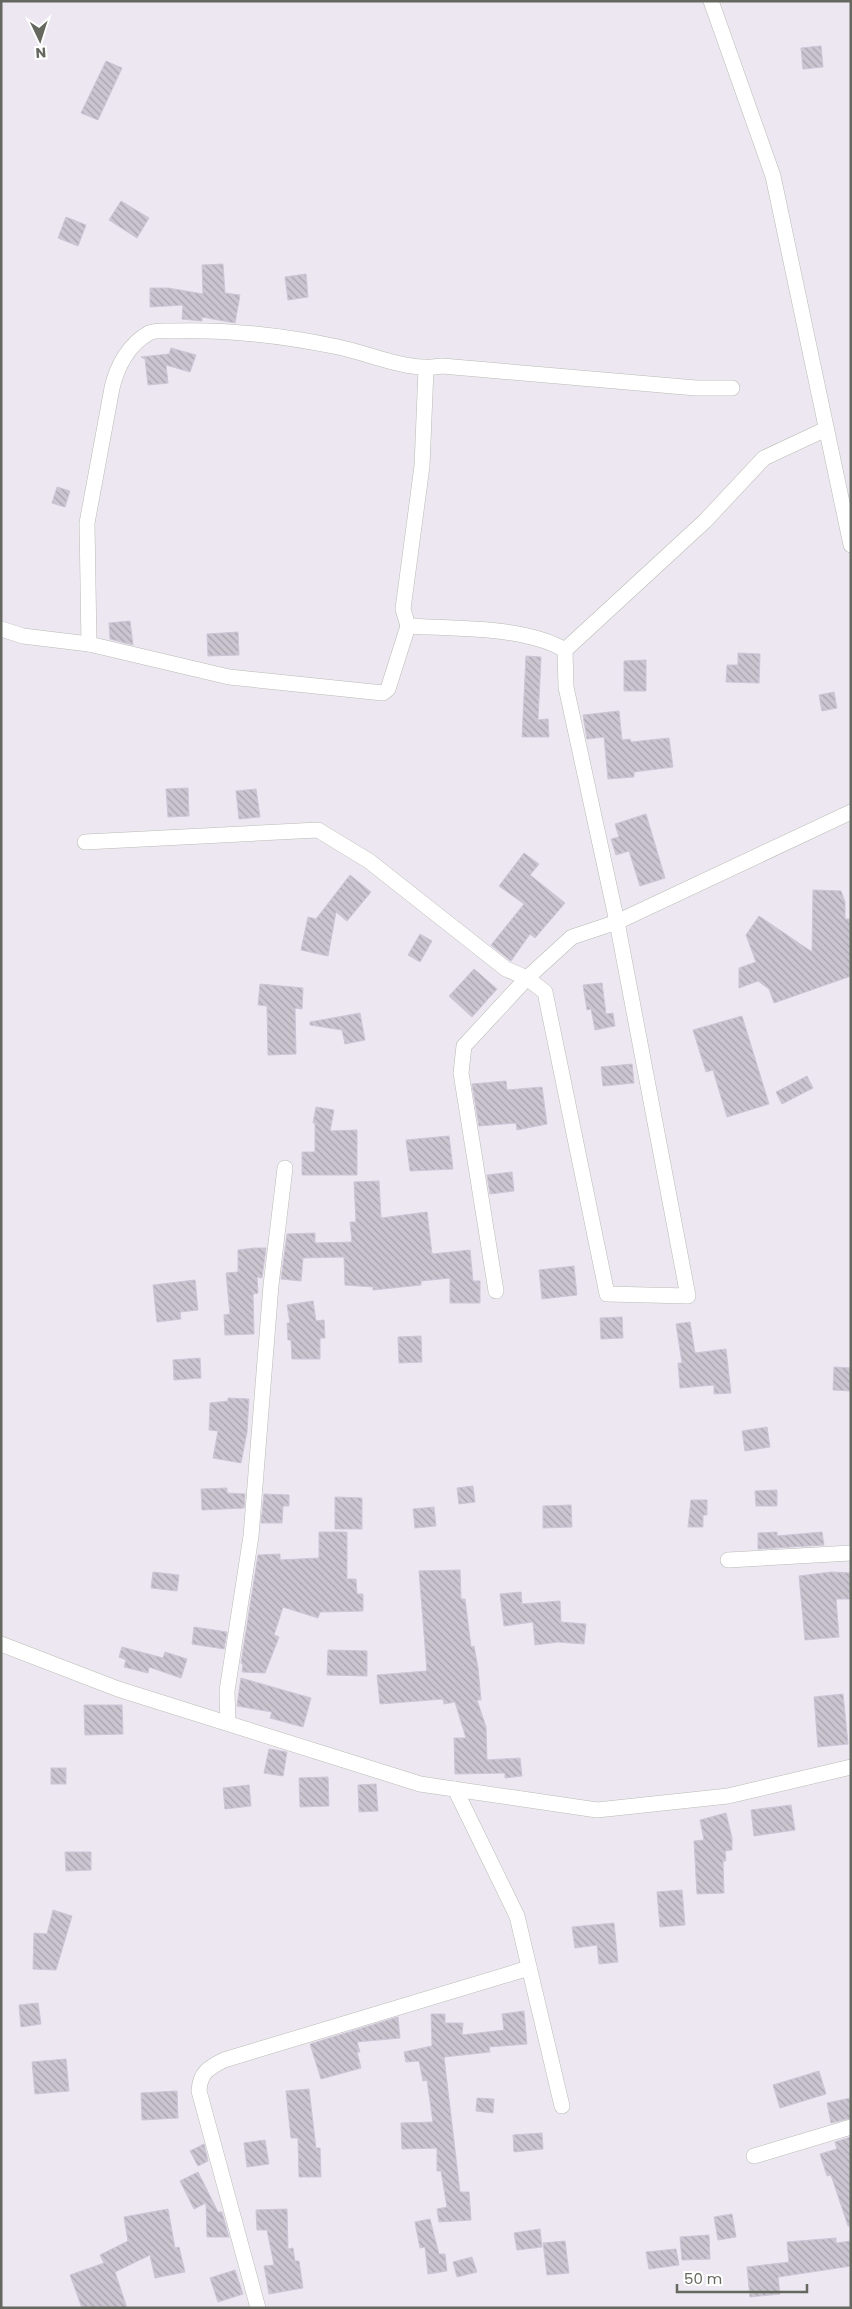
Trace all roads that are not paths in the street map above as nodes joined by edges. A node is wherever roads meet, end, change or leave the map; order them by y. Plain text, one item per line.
1 (711, 1) edge
2 (426, 369) junction
3 (732, 388) dead end
4 (826, 429) junction
5 (851, 545) edge
6 (408, 626) junction
7 (1, 629) edge
8 (90, 644) junction
9 (565, 650) junction
10 (851, 812) edge
11 (85, 842) dead end
12 (618, 922) junction
13 (527, 978) junction
14 (285, 1168) dead end
15 (496, 1291) dead end
16 (851, 1553) edge
17 (728, 1560) dead end
18 (1, 1644) edge
19 (228, 1723) junction
20 (851, 1767) edge
21 (455, 1789) junction
22 (529, 1968) junction
23 (562, 2106) dead end
24 (851, 2127) edge
25 (754, 2156) dead end
26 (258, 2308) edge

1 - 4 street
2 - 3 street
2 - 6 street
2 - 8 street
4 - 5 street
4 - 9 street
6 - 8 street
6 - 9 street
7 - 8 street
9 - 12 street
10 - 12 street
11 - 13 street
12 - 13 street
12 - 13 street
13 - 15 street
14 - 19 street
16 - 17 street
18 - 19 street
19 - 21 street
20 - 21 street
21 - 22 street
22 - 23 street
22 - 26 street
24 - 25 street

